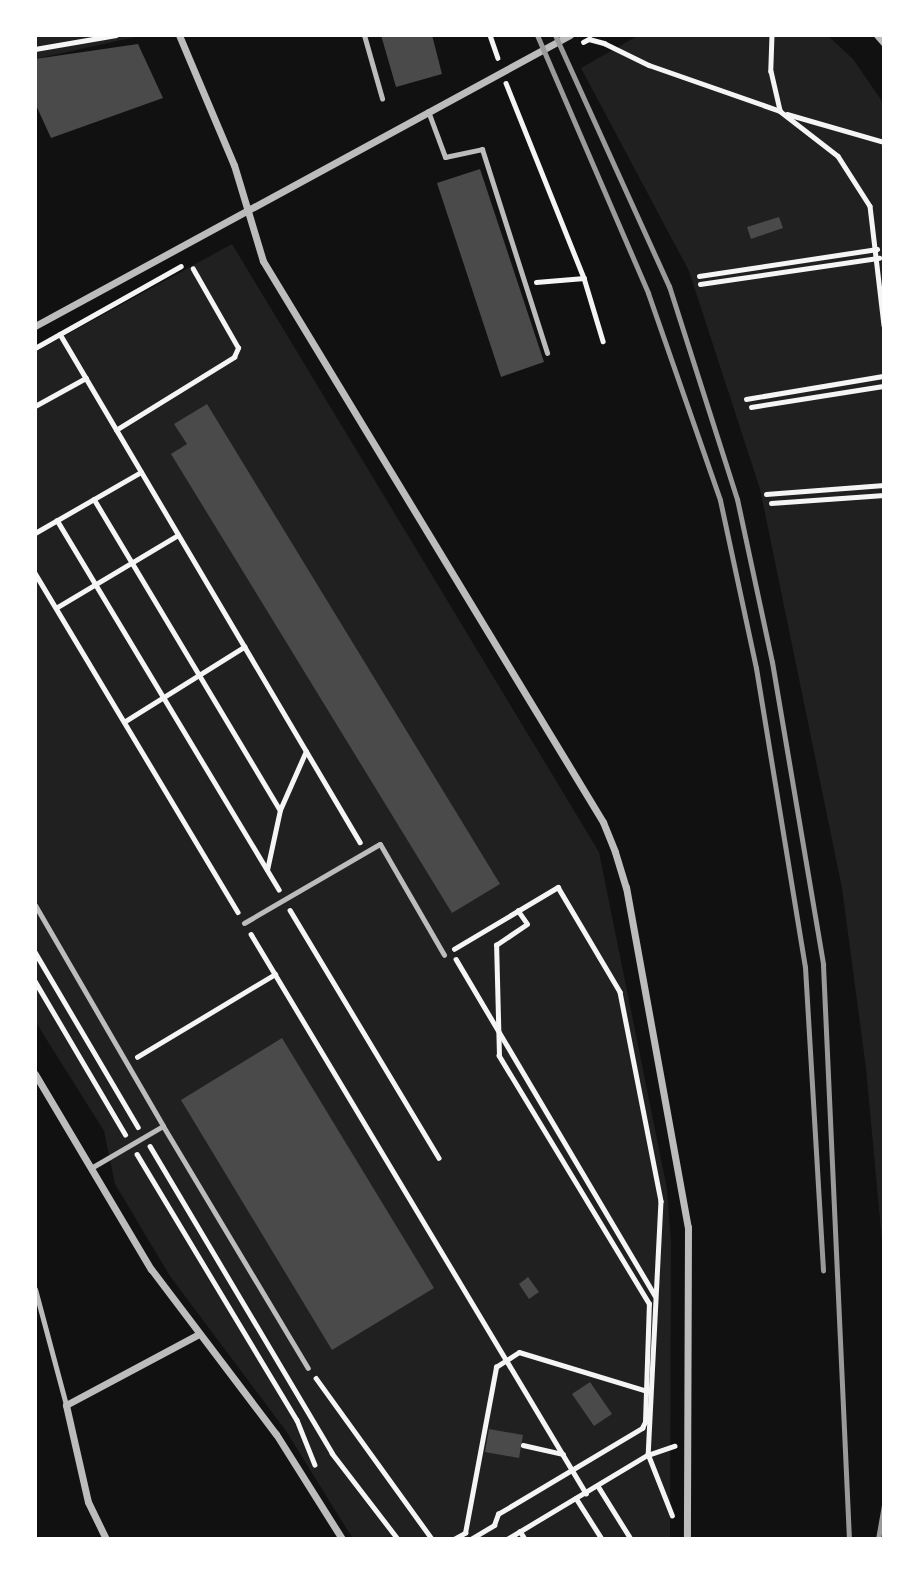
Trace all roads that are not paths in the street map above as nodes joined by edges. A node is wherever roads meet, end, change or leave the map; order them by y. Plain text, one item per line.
1 (179, 35) edge
2 (364, 35) edge
3 (570, 35) edge
4 (877, 35) edge
5 (884, 43) edge
6 (382, 98) dead end
7 (428, 111) junction
8 (249, 210) junction
9 (35, 326) edge
10 (547, 353) dead end
11 (35, 905) edge
12 (244, 923) road end
13 (444, 955) road end
14 (35, 1074) edge
15 (163, 1126) junction
16 (91, 1168) junction
17 (35, 1289) edge
18 (199, 1334) junction
19 (308, 1368) road end
20 (66, 1405) junction
21 (106, 1539) edge
22 (342, 1539) edge
23 (687, 1539) edge

1 - 8 street
2 - 6 lane
3 - 7 street
4 - 5 street
7 - 8 street
7 - 10 lane
8 - 9 street
8 - 23 street
11 - 15 lane
12 - 13 lane
14 - 16 street
15 - 16 lane
15 - 19 lane
16 - 18 street
17 - 20 lane
18 - 20 street
18 - 22 street
20 - 21 street

